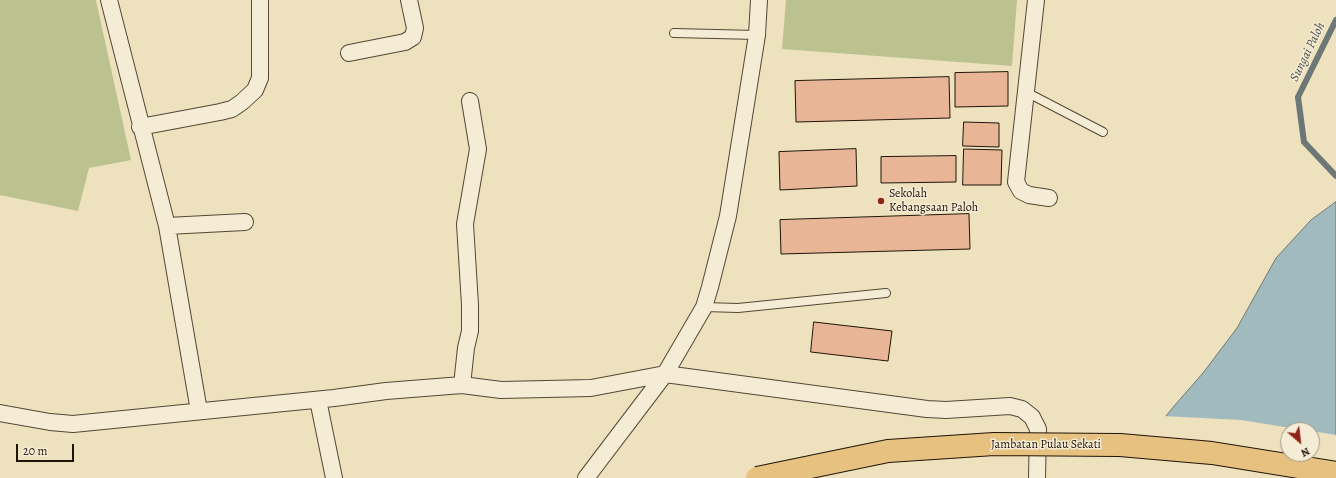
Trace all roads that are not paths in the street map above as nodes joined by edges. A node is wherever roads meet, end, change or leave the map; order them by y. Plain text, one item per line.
1 (109, 0) edge
2 (260, 0) edge
3 (409, 0) edge
4 (759, 0) edge
5 (1036, 0) edge
6 (674, 33) dead end
7 (756, 36) junction
8 (349, 53) dead end
9 (1026, 92) junction
10 (470, 101) dead end
11 (140, 127) junction
12 (1103, 132) dead end
13 (1049, 198) dead end
14 (246, 222) dead end
15 (167, 226) junction
16 (886, 293) dead end
17 (704, 307) junction
18 (664, 374) junction
19 (462, 385) junction
20 (318, 400) junction
21 (199, 411) junction
22 (0, 413) edge
23 (1336, 473) edge
24 (334, 478) edge
25 (586, 478) edge
26 (758, 478) edge
27 (1037, 478) edge

1 - 11 street
2 - 11 street
3 - 8 street
4 - 7 street
5 - 9 street
6 - 7 lane
7 - 17 street
9 - 12 lane
9 - 13 street
10 - 19 street
11 - 15 street
14 - 15 street
15 - 21 street
16 - 17 lane
17 - 18 street
18 - 19 street
18 - 25 street
18 - 27 street
19 - 20 street
20 - 21 street
20 - 24 street
21 - 22 street
23 - 26 main road, Jambatan Pulau Sekati, bridge

